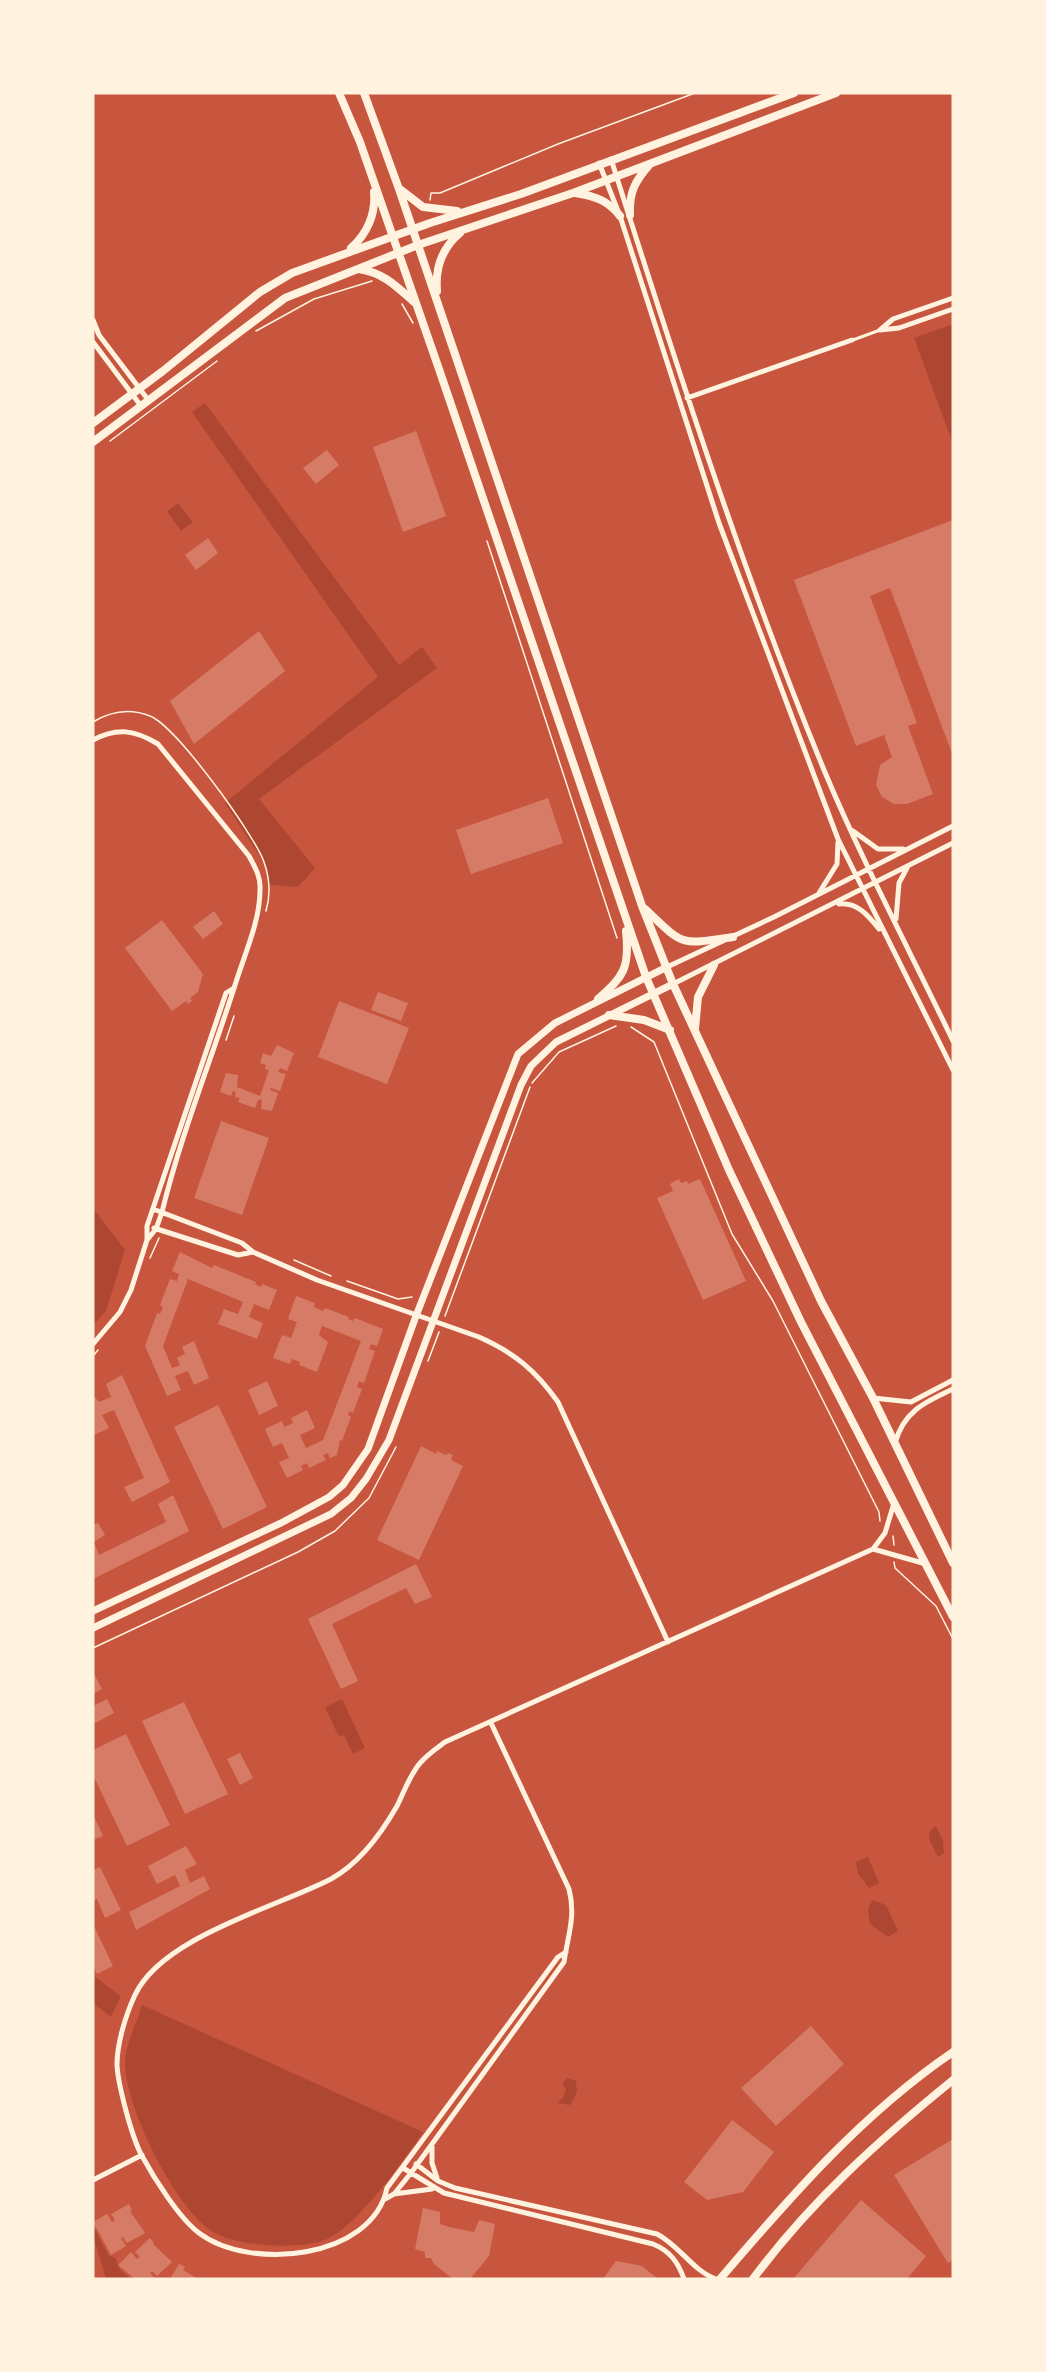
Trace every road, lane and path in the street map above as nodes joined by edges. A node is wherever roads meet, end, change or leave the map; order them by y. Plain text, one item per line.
1 (339, 93) edge
2 (364, 93) edge
3 (695, 93) edge
4 (794, 93) edge
5 (836, 93) edge
6 (611, 159) junction
7 (653, 160) junction
8 (599, 163) junction
9 (617, 176) junction
10 (373, 181) junction
11 (606, 181) junction
12 (399, 189) junction
13 (431, 193) dead end
14 (573, 193) junction
15 (466, 211) junction
16 (630, 215) junction
17 (620, 216) junction
18 (413, 229) junction
19 (464, 230) junction
20 (392, 237) junction
21 (418, 245) junction
22 (348, 251) junction
23 (398, 252) junction
24 (358, 269) junction
25 (378, 284) dead end
26 (953, 298) edge
27 (400, 301) dead end
28 (416, 303) junction
29 (438, 304) junction
30 (953, 309) edge
31 (93, 320) edge
32 (413, 323) dead end
33 (879, 330) junction
34 (253, 334) dead end
35 (852, 340) joint
36 (93, 342) edge
37 (217, 361) dead end
38 (140, 388) junction
39 (132, 393) junction
40 (687, 398) junction
41 (149, 400) junction
42 (141, 406) junction
43 (93, 423) edge
44 (93, 442) edge
45 (102, 447) dead end
46 (488, 541) dead end
47 (93, 722) edge
48 (808, 727) junction
49 (797, 731) junction
50 (93, 740) edge
51 (953, 826) edge
52 (849, 828) junction
53 (838, 839) junction
54 (953, 843) edge
55 (909, 848) junction
56 (908, 867) junction
57 (868, 869) junction
58 (855, 876) junction
59 (875, 884) junction
60 (862, 890) junction
61 (816, 897) junction
62 (832, 905) junction
63 (642, 906) junction
64 (624, 916) junction
65 (263, 921) dead end
66 (896, 923) junction
67 (733, 937) junction
68 (888, 939) junction
69 (618, 944) dead end
70 (714, 965) junction
71 (667, 967) junction
72 (646, 977) junction
73 (673, 984) junction
74 (234, 988) junction
75 (653, 993) junction
76 (598, 999) junction
77 (235, 1011) dead end
78 (609, 1015) junction
79 (670, 1030) junction
80 (695, 1030) junction
81 (953, 1041) edge
82 (225, 1042) dead end
83 (953, 1070) edge
84 (153, 1209) junction
85 (162, 1212) junction
86 (147, 1226) junction
87 (156, 1229) junction
88 (147, 1240) junction
89 (253, 1252) junction
90 (293, 1260) dead end
91 (333, 1277) dead end
92 (344, 1280) dead end
93 (412, 1297) dead end
94 (447, 1310) dead end
95 (416, 1316) junction
96 (435, 1322) junction
97 (93, 1344) edge
98 (953, 1380) edge
99 (953, 1389) edge
100 (873, 1398) junction
101 (895, 1444) junction
102 (894, 1501) junction
103 (886, 1529) junction
104 (873, 1549) junction
105 (893, 1554) junction
106 (953, 1563) edge
107 (927, 1564) junction
108 (93, 1611) edge
109 (953, 1617) edge
110 (93, 1628) edge
111 (953, 1639) edge
112 (668, 1642) junction
113 (491, 1723) junction
114 (566, 1953) junction
115 (953, 2052) edge
116 (953, 2080) edge
117 (432, 2145) junction
118 (142, 2155) junction
119 (410, 2160) junction
120 (417, 2165) junction
121 (403, 2168) junction
122 (411, 2174) junction
123 (93, 2180) edge
124 (438, 2181) junction
125 (434, 2189) junction
126 (394, 2194) junction
127 (385, 2199) junction
128 (684, 2279) edge
129 (718, 2279) edge
130 (753, 2279) edge

1 - 10 main road
2 - 12 main road
3 - 13 path
4 - 6 main road
5 - 7 main road
6 - 8 main road
6 - 9 street
7 - 9 main road
7 - 16 main road
8 - 11 street
8 - 15 main road
9 - 11 main road
9 - 16 street
10 - 20 main road
10 - 22 main road
11 - 14 main road
11 - 17 street
12 - 15 main road
12 - 18 main road
14 - 17 main road
14 - 19 main road
15 - 18 main road
16 - 40 street
17 - 49 street
18 - 20 main road
18 - 21 main road
19 - 21 main road
19 - 29 main road
20 - 22 main road
20 - 23 main road
21 - 23 main road
21 - 29 main road
22 - 38 main road
23 - 24 main road
23 - 28 main road
24 - 28 main road
24 - 41 main road
25 - 34 path
26 - 33 street
27 - 32 path
28 - 64 main road
29 - 63 main road
30 - 33 street
31 - 38 street
33 - 35 lane
35 - 40 street
36 - 39 street
37 - 45 path
38 - 39 main road
38 - 41 street
39 - 42 street
39 - 43 main road
40 - 48 street
41 - 42 main road
42 - 44 main road
46 - 69 path
47 - 65 path
48 - 49 street
48 - 52 street
49 - 53 street
50 - 74 street
51 - 55 street
52 - 55 street
52 - 57 street
53 - 58 street
53 - 61 street
54 - 56 street
55 - 57 street
56 - 59 street
56 - 66 street
57 - 58 street
57 - 59 street
58 - 60 street
58 - 61 street
59 - 60 street
59 - 66 street
60 - 62 street
60 - 68 street
61 - 67 street
62 - 68 street
62 - 70 street
63 - 67 main road
63 - 71 main road
64 - 72 main road
64 - 76 main road
66 - 81 street
67 - 71 street
68 - 83 street
70 - 73 street
70 - 80 main road
71 - 72 street
71 - 73 main road
72 - 75 main road
72 - 76 street
73 - 75 street
73 - 80 main road
74 - 84 street
74 - 85 street
75 - 78 street
75 - 79 main road
76 - 95 street
77 - 82 path
78 - 79 main road
78 - 96 street
79 - 102 main road
80 - 100 main road
84 - 85 street
84 - 86 street
85 - 87 street
85 - 89 street
86 - 87 street
86 - 88 street
87 - 88 street
87 - 89 street
88 - 97 street
89 - 95 street
90 - 91 path
92 - 93 path
94 - 103 path
95 - 96 street
95 - 108 street
96 - 110 street
96 - 112 street
98 - 100 street
99 - 101 street
100 - 101 main road
101 - 106 main road
102 - 103 street
102 - 107 main road
103 - 104 street
103 - 105 path
104 - 105 street
104 - 112 street
105 - 107 street
105 - 111 path
107 - 109 main road
112 - 113 street
113 - 114 street
113 - 118 street
114 - 117 street
114 - 119 street
115 - 129 main road
116 - 130 main road
117 - 120 street
117 - 124 street
118 - 123 street
118 - 127 street
119 - 120 street
119 - 121 street
120 - 122 street
120 - 124 street
121 - 122 street
121 - 127 street
122 - 125 street
122 - 126 street
124 - 129 street
125 - 126 street
125 - 128 street
126 - 127 street

